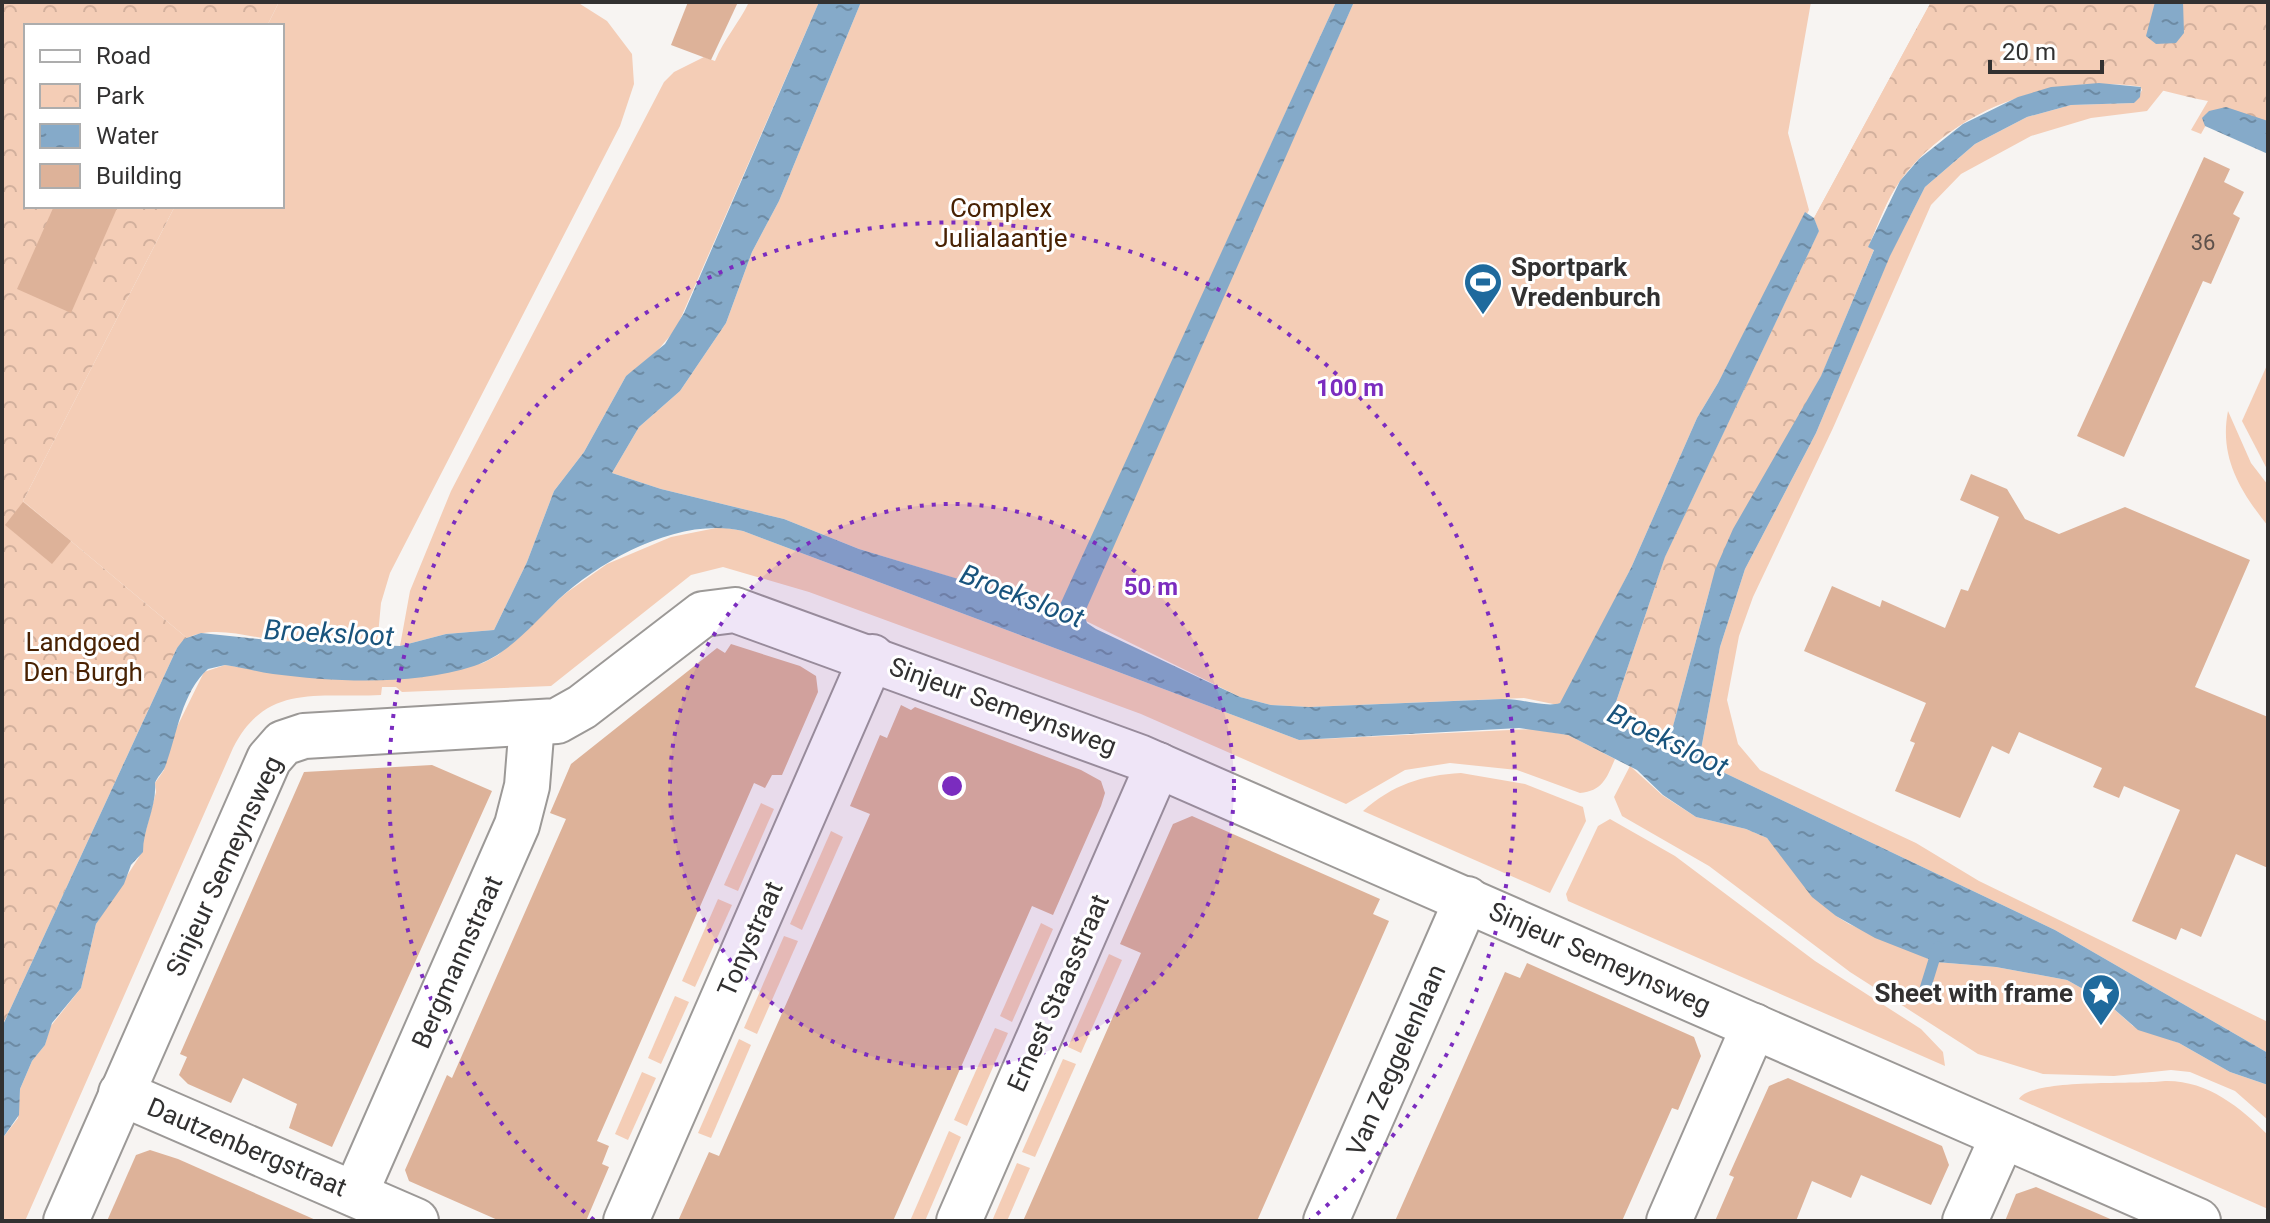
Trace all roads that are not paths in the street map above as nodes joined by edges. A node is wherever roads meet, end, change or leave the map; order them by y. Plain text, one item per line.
1 (872, 657) junction
2 (532, 723) junction
3 (1158, 765) junction
4 (1467, 899) junction
5 (1754, 1026) junction
6 (121, 1093) junction
7 (2003, 1136) junction
8 (355, 1194) junction
9 (66, 1221) edge
10 (416, 1221) edge
11 (626, 1221) edge
12 (959, 1221) edge
13 (1326, 1221) edge
14 (1669, 1221) edge
15 (1965, 1221) edge
16 (2198, 1221) edge

1 - 2 street, Sinjeur Semeynsweg
1 - 3 street, Sinjeur Semeynsweg
1 - 11 street, Tonystraat
2 - 6 street, Sinjeur Semeynsweg
2 - 8 street, Bergmannstraat
3 - 4 street, Sinjeur Semeynsweg
3 - 12 street, Ernest Staasstraat
4 - 5 street, Sinjeur Semeynsweg
4 - 13 street, Van Zeggelenlaan
5 - 7 street, Sinjeur Semeynsweg
5 - 14 street
6 - 8 street, Dautzenbergstraat
6 - 9 street, Sinjeur Semeynsweg
7 - 15 street
7 - 16 street, Sinjeur Semeynsweg
8 - 10 street, Dautzenbergstraat

